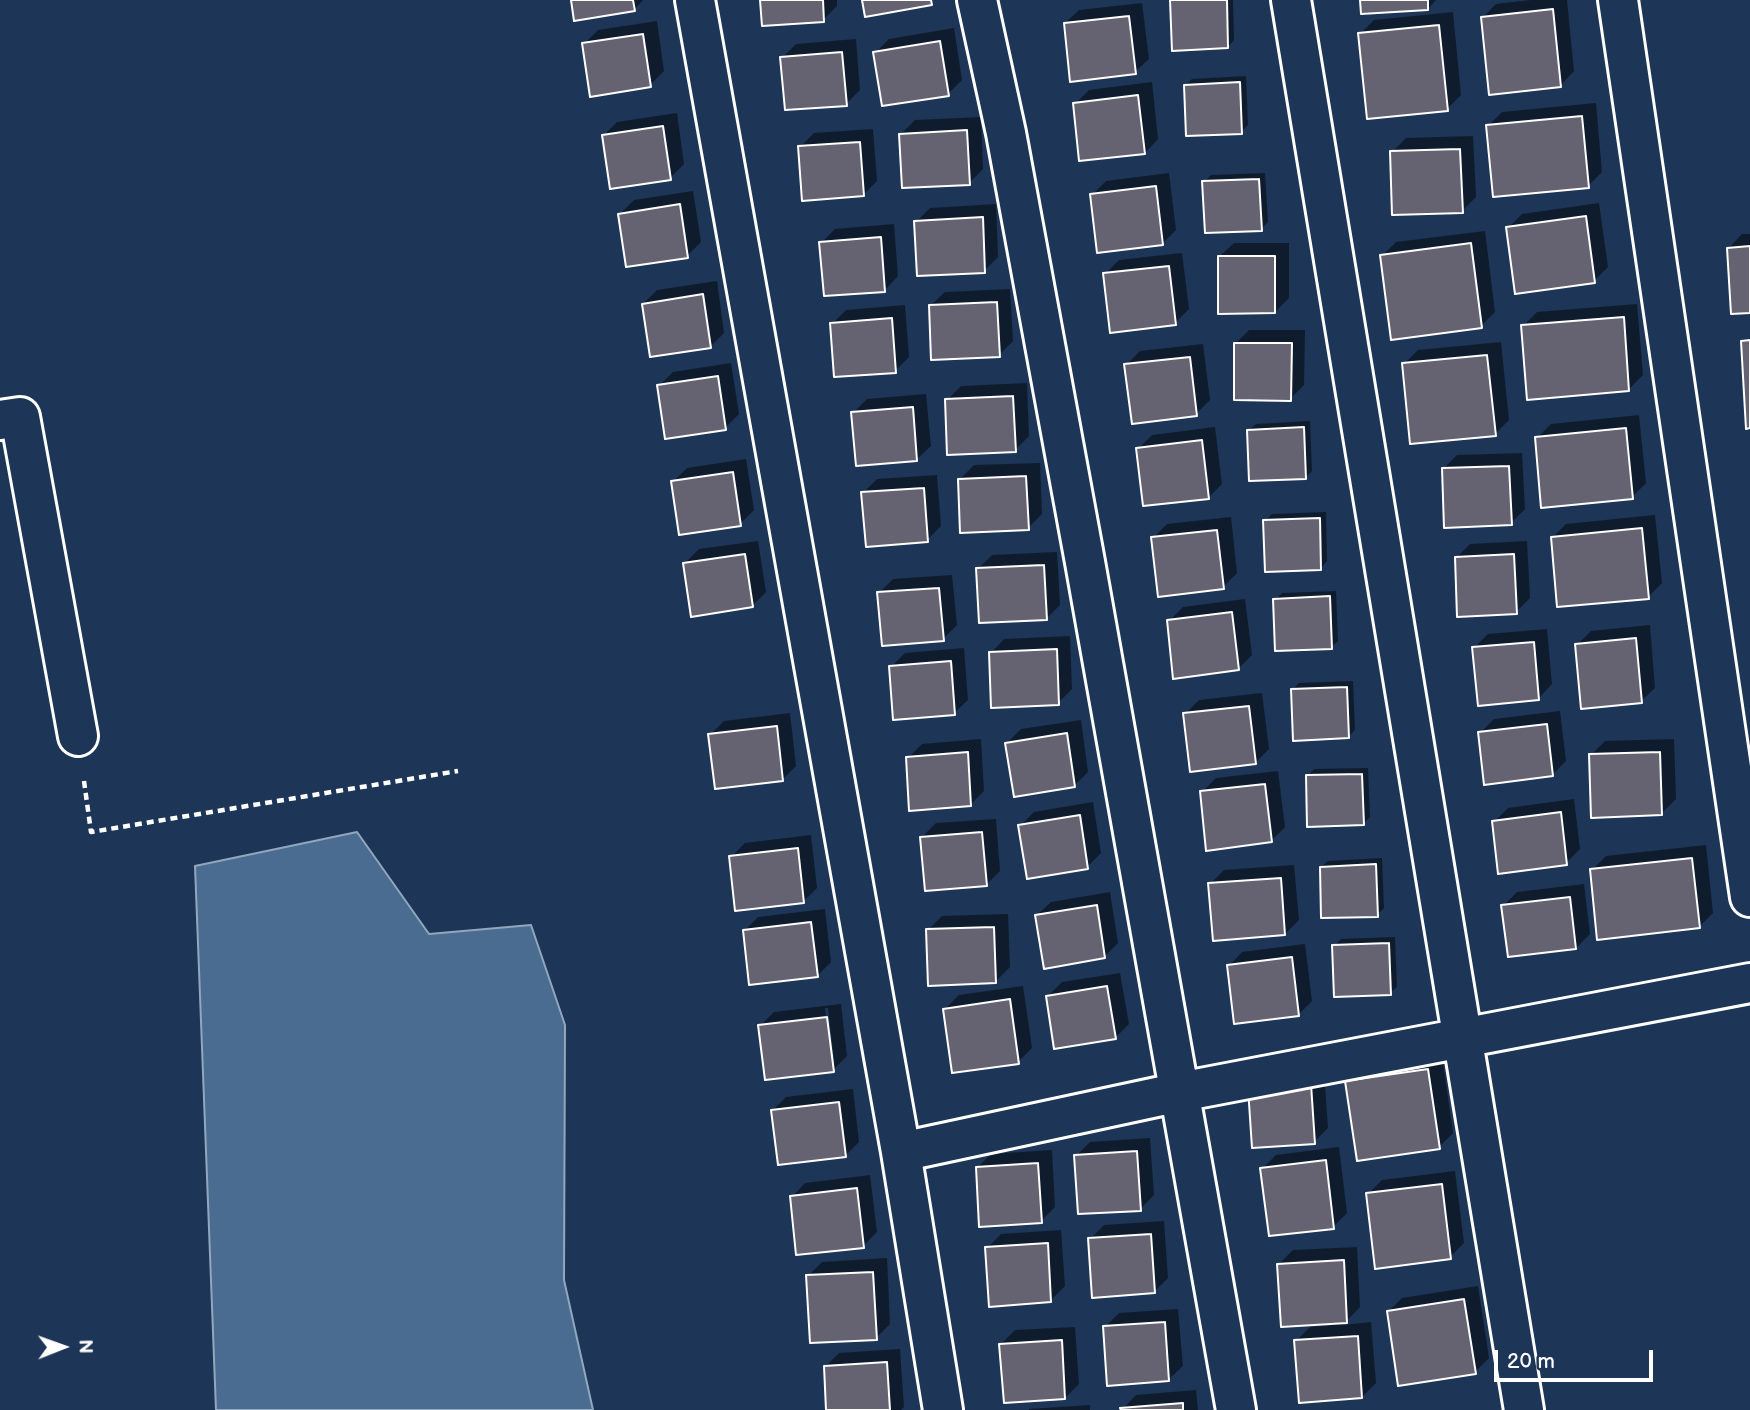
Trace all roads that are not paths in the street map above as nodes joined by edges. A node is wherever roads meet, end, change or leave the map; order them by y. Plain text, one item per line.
1 (695, 0) edge
2 (977, 0) edge
3 (1291, 0) edge
4 (1618, 0) edge
5 (0, 420) edge
6 (78, 736) road end
7 (1750, 897) edge
8 (1750, 983) edge
9 (1460, 1040) junction
10 (1180, 1092) junction
11 (901, 1152) junction
12 (943, 1410) edge
13 (1236, 1410) edge
14 (1524, 1410) edge

1 - 11 street
2 - 10 street
3 - 9 street
4 - 7 street
5 - 6 street
8 - 9 street
9 - 10 street
9 - 14 street
10 - 11 street
10 - 13 street
11 - 12 street

